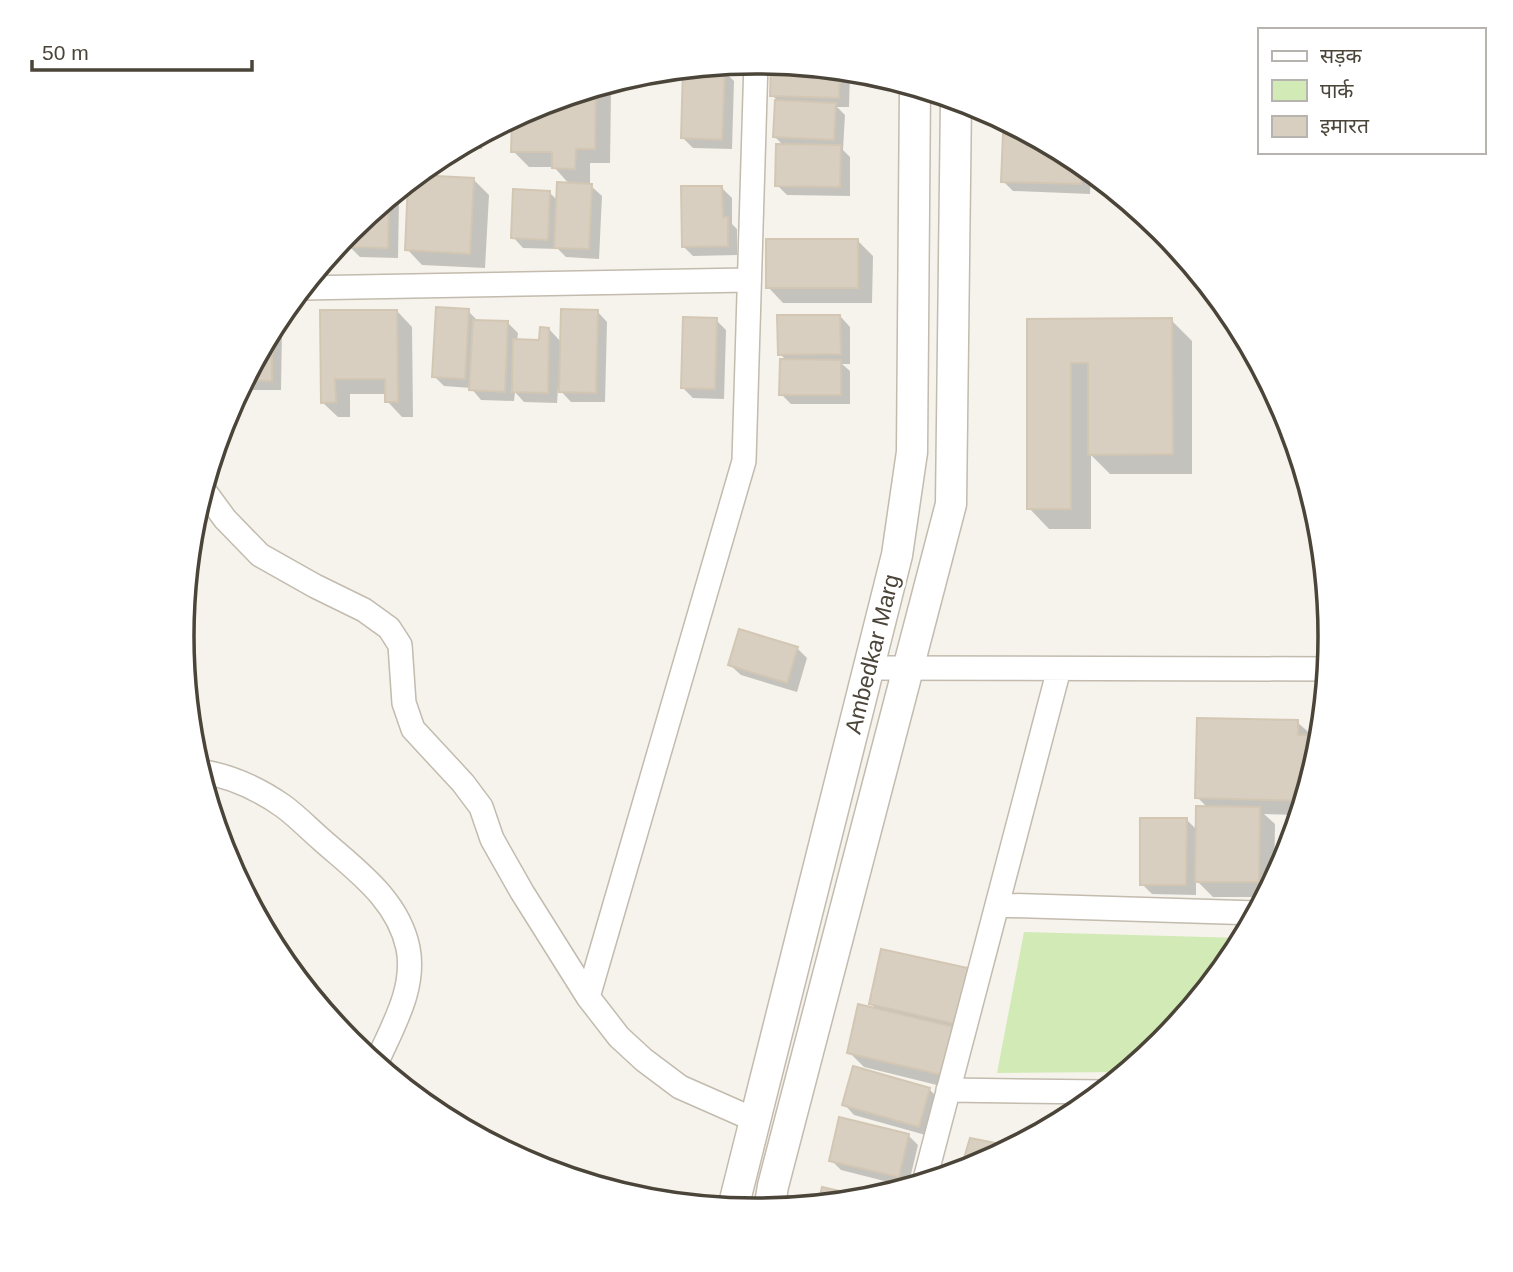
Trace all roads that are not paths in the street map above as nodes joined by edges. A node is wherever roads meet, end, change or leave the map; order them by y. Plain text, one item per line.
1 (756, 74) edge
2 (915, 97) edge
3 (956, 110) edge
4 (748, 280) junction
5 (315, 288) edge
6 (211, 500) edge
7 (868, 668) junction
8 (908, 668) junction
9 (1059, 669) junction
10 (1318, 669) edge
11 (211, 774) edge
12 (997, 905) junction
13 (1246, 913) edge
14 (588, 997) junction
15 (380, 1054) edge
16 (948, 1090) junction
17 (1086, 1092) edge
18 (755, 1119) junction
19 (927, 1172) edge
20 (736, 1197) edge
21 (771, 1198) edge

1 - 4 street
2 - 7 street, Ambedkar Marg
3 - 8 street, Ambedkar Marg
4 - 5 street
4 - 14 street
6 - 14 street
7 - 8 street
7 - 18 street, Ambedkar Marg
8 - 9 street
8 - 21 street, Ambedkar Marg
9 - 10 street
9 - 12 street
11 - 15 street
12 - 13 street
12 - 16 street
14 - 18 street
16 - 17 street
16 - 19 street
18 - 20 street, Ambedkar Marg

